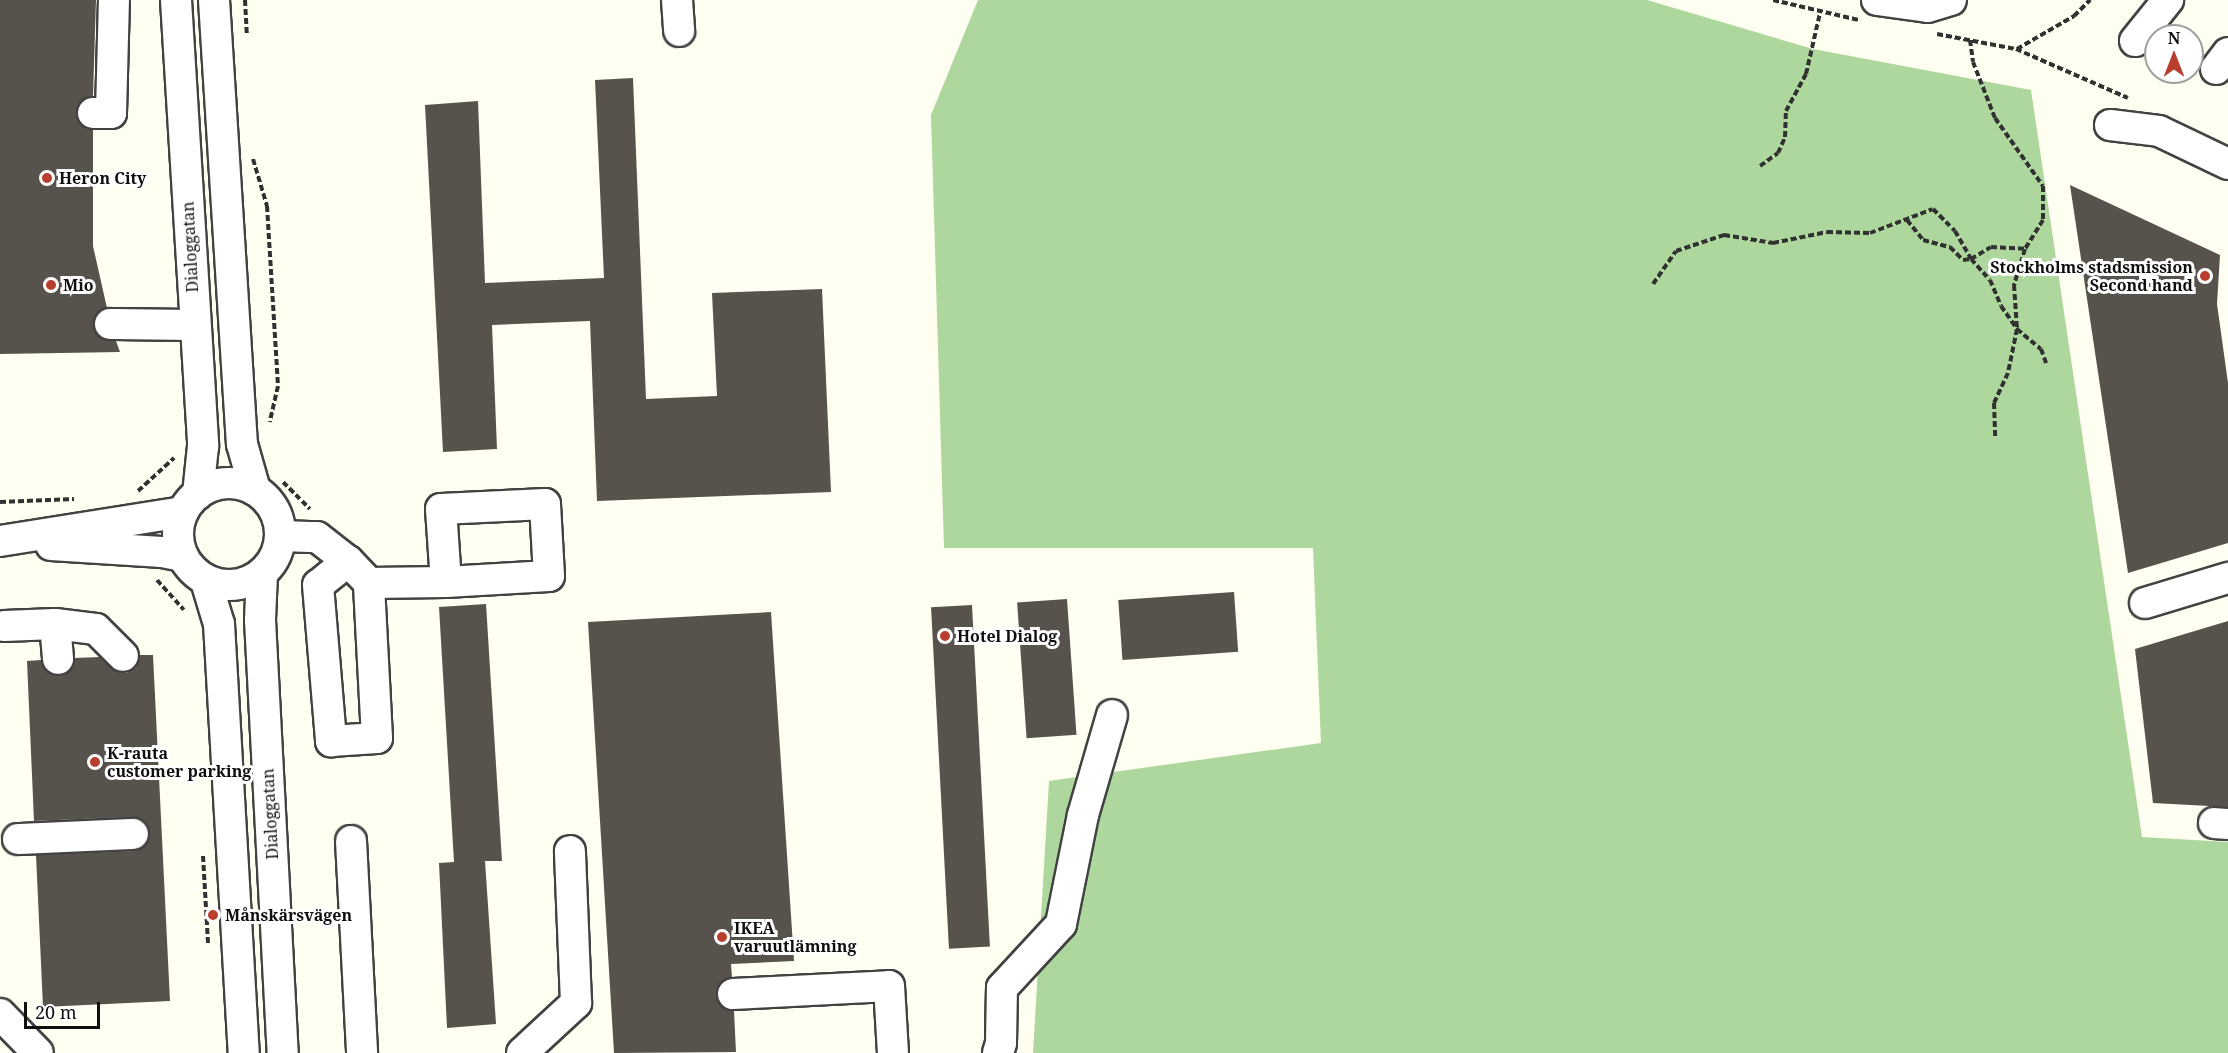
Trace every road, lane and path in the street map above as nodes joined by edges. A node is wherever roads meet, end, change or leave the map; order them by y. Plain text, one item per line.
1 (114, 0) edge
2 (176, 0) edge
3 (214, 0) edge
4 (245, 0) edge
5 (676, 0) edge
6 (1773, 0) edge
7 (1951, 0) edge
8 (2090, 0) edge
9 (2168, 0) edge
10 (1871, 11) edge
11 (1820, 13) junction
12 (678, 32) dead end
13 (1935, 34) dead end
14 (1970, 40) junction
15 (2135, 41) dead end
16 (247, 46) dead end
17 (2016, 49) junction
18 (2133, 100) dead end
19 (93, 113) dead end
20 (2110, 125) dead end
21 (251, 150) dead end
22 (2228, 164) edge
23 (1760, 166) dead end
24 (1907, 220) junction
25 (2025, 249) junction
26 (1971, 259) junction
27 (1653, 284) dead end
28 (110, 324) dead end
29 (195, 326) junction
30 (2017, 329) junction
31 (2046, 363) dead end
32 (268, 431) dead end
33 (1995, 437) dead end
34 (255, 490) junction
35 (81, 499) dead end
36 (0, 502) edge
37 (191, 503) junction
38 (281, 536) junction
39 (0, 542) edge
40 (183, 556) junction
41 (348, 561) junction
42 (262, 574) junction
43 (2228, 578) edge
44 (206, 581) junction
45 (446, 582) dead end
46 (369, 583) junction
47 (2145, 603) dead end
48 (55, 624) junction
49 (4, 626) dead end
50 (123, 656) dead end
51 (58, 659) dead end
52 (1112, 715) dead end
53 (133, 834) dead end
54 (18, 839) dead end
55 (351, 841) dead end
56 (570, 851) dead end
57 (733, 994) dead end
58 (2, 1021) edge
59 (38, 1053) edge
60 (244, 1053) edge
61 (283, 1053) edge
62 (362, 1053) edge
63 (522, 1053) edge
64 (893, 1053) edge
65 (998, 1053) edge

1 - 19 street
2 - 29 street, Dialoggatan
3 - 34 street
4 - 16 path
5 - 12 street
6 - 11 path
7 - 10 street
8 - 17 path
9 - 15 street
10 - 11 path
11 - 23 path
13 - 14 path
14 - 17 path
14 - 25 path
17 - 18 path
20 - 22 street
21 - 32 path
24 - 26 path
24 - 26 path
24 - 27 path
25 - 26 path
25 - 30 path
26 - 30 path
28 - 29 street
29 - 37 street, Dialoggatan
30 - 31 path
30 - 33 path
34 - 37 street
34 - 38 street
35 - 36 path
37 - 39 street
37 - 40 street
38 - 41 street
38 - 42 street
39 - 40 street
40 - 44 street
41 - 46 street
41 - 46 street
42 - 44 street
42 - 61 street, Dialoggatan
43 - 47 street
44 - 60 street
45 - 46 street
48 - 49 street
48 - 50 street
48 - 51 street
52 - 65 street
53 - 54 street
55 - 62 street
56 - 63 street
57 - 64 street
58 - 59 street

